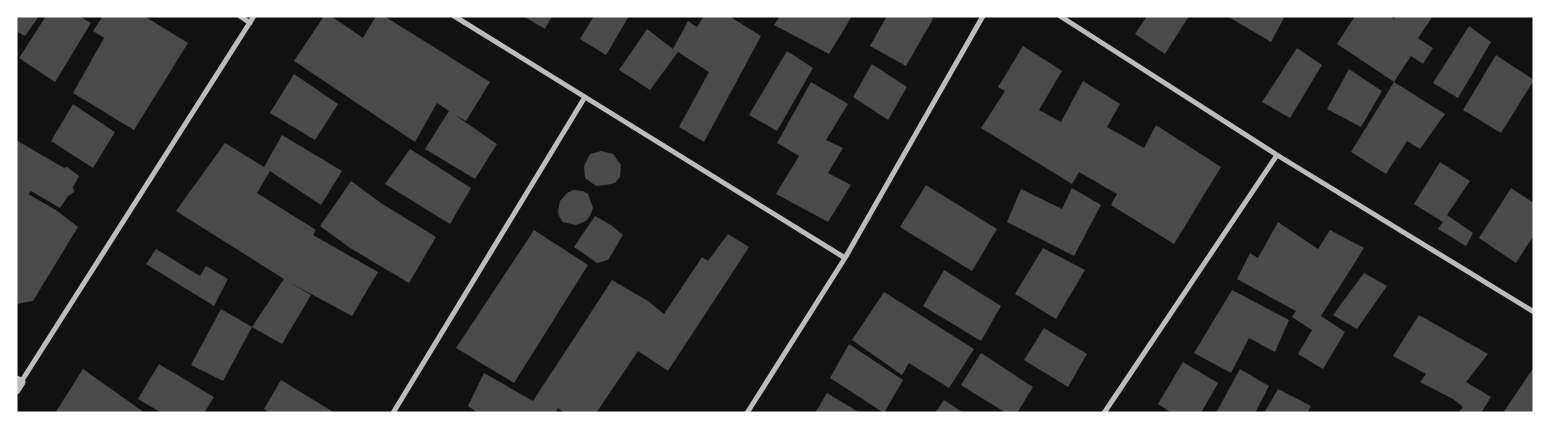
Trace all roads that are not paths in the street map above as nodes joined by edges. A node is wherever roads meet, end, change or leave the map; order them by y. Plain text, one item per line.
1 (240, 16) edge
2 (254, 16) edge
3 (454, 16) edge
4 (983, 16) edge
5 (1060, 16) edge
6 (250, 23) junction
7 (585, 97) junction
8 (1277, 155) junction
9 (845, 258) junction
10 (1533, 310) edge
11 (18, 384) edge
12 (1107, 412) edge
13 (393, 413) edge
14 (747, 413) edge

1 - 6 street
2 - 6 street
3 - 7 street
4 - 9 street
5 - 8 street
6 - 11 street
7 - 9 street
7 - 13 street
8 - 10 street
8 - 12 street
9 - 14 street

